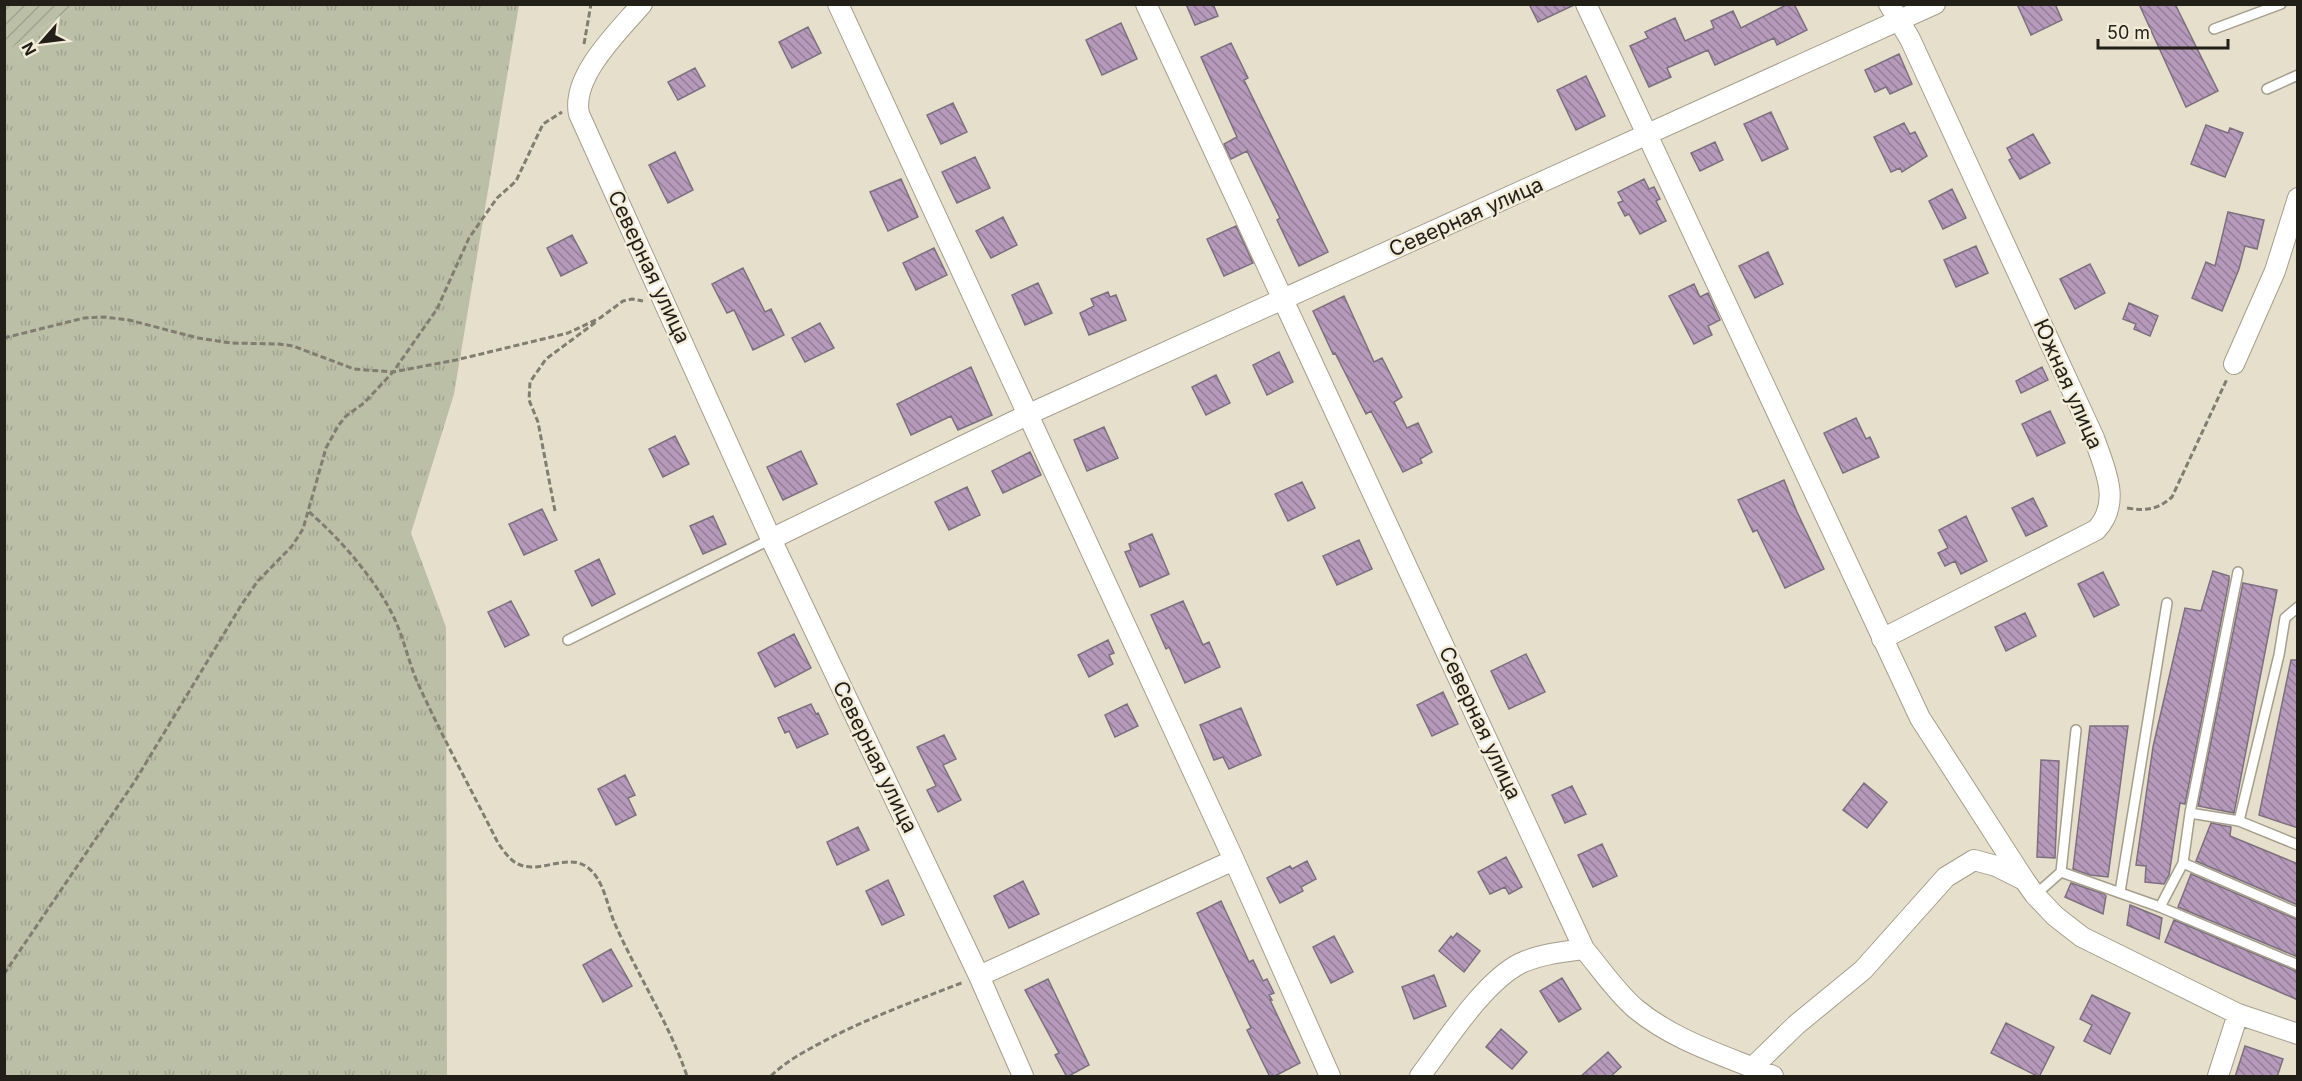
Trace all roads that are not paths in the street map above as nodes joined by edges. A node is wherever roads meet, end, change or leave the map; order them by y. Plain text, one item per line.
1 (642, 4) edge
2 (838, 4) edge
3 (1146, 4) edge
4 (1586, 4) edge
5 (1935, 4) edge
6 (2281, 4) edge
7 (1895, 13) edge
8 (2214, 29) dead end
9 (2298, 75) edge
10 (2267, 89) dead end
11 (1648, 134) junction
12 (2298, 198) edge
13 (1283, 299) junction
14 (2234, 364) road end
15 (1029, 414) junction
16 (771, 539) junction
17 (2238, 572) dead end
18 (2167, 603) dead end
19 (2298, 607) edge
20 (1882, 639) junction
21 (568, 640) dead end
22 (2076, 730) dead end
23 (2190, 813) junction
24 (2240, 821) junction
25 (2298, 845) edge
26 (1234, 860) junction
27 (2183, 863) junction
28 (2061, 872) junction
29 (2030, 888) junction
30 (2120, 892) junction
31 (2160, 907) junction
32 (2298, 913) edge
33 (1584, 949) junction
34 (2298, 966) edge
35 (979, 976) junction
36 (2238, 1014) junction
37 (2298, 1034) edge
38 (1753, 1067) junction
39 (1023, 1077) edge
40 (1330, 1077) edge
41 (1420, 1077) edge
42 (1773, 1077) edge
43 (2218, 1077) edge

1 - 16 street, Северная улица
2 - 15 street
3 - 13 street, Северная улица
4 - 11 street
5 - 7 street
6 - 8 lane
7 - 11 street
7 - 20 street, Южная улица
9 - 10 lane
11 - 13 street, Северная улица
11 - 20 street
12 - 14 street
13 - 15 street, Северная улица
13 - 33 street, Северная улица
15 - 16 street, Северная улица
15 - 26 street
16 - 21 lane
16 - 35 street, Северная улица
17 - 23 lane
18 - 30 lane
19 - 24 lane
20 - 29 street
22 - 28 lane
23 - 24 lane
23 - 27 lane
24 - 25 lane
26 - 35 street
26 - 40 street
27 - 31 lane
27 - 32 lane
28 - 29 lane
28 - 30 lane
29 - 36 street
29 - 38 street
30 - 31 lane
31 - 34 lane
33 - 38 street, Северная улица
33 - 41 street
35 - 39 street, Северная улица
36 - 37 street
36 - 43 street
38 - 42 street, Северная улица

